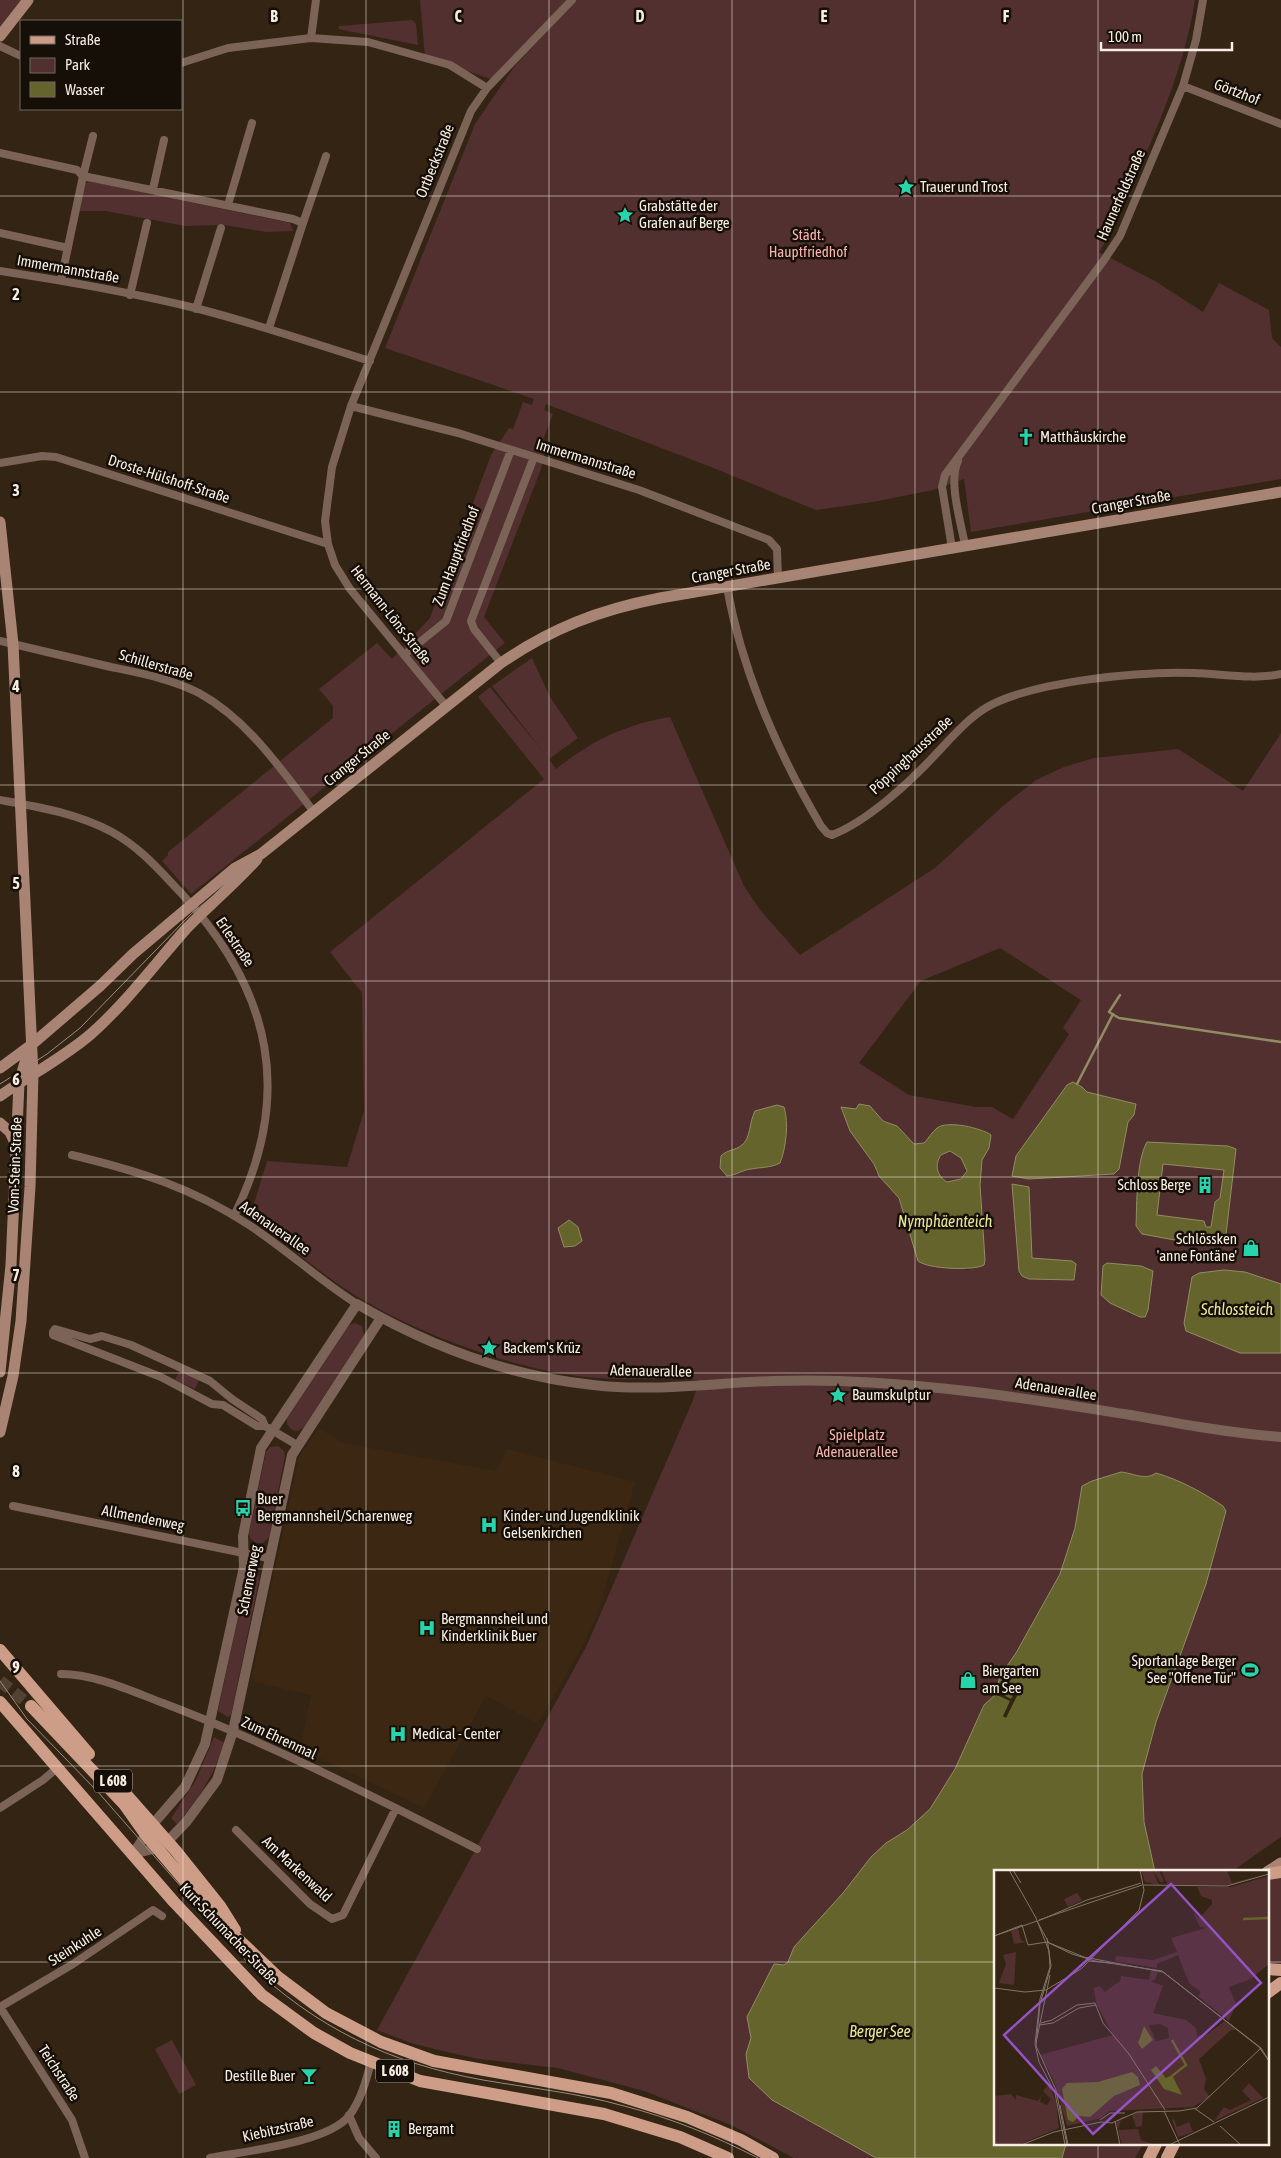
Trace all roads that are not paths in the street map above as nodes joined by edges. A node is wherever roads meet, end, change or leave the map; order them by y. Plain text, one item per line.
1 (28, 0) edge
2 (316, 0) edge
3 (572, 0) edge
4 (1203, 0) edge
5 (0, 36) edge
6 (311, 38) junction
7 (0, 46) edge
8 (20, 56) edge
9 (182, 63) edge
10 (1183, 86) junction
11 (487, 88) junction
12 (252, 124) dead end
13 (1281, 124) edge
14 (93, 136) dead end
15 (164, 140) dead end
16 (0, 153) edge
17 (326, 156) dead end
18 (83, 176) junction
19 (153, 189) junction
20 (228, 205) junction
21 (147, 223) dead end
22 (302, 223) junction
23 (221, 228) dead end
24 (0, 233) edge
25 (68, 248) junction
26 (0, 271) edge
27 (61, 280) junction
28 (130, 295) junction
29 (196, 309) junction
30 (269, 328) junction
31 (370, 361) junction
32 (351, 406) junction
33 (511, 450) junction
34 (963, 450) junction
35 (534, 457) junction
36 (0, 463) edge
37 (1281, 492) edge
38 (0, 522) edge
39 (328, 544) junction
40 (965, 545) junction
41 (952, 548) junction
42 (778, 578) junction
43 (727, 587) junction
44 (0, 641) edge
45 (13, 644) junction
46 (404, 655) junction
47 (501, 664) junction
48 (1281, 674) edge
49 (446, 706) junction
50 (0, 800) edge
51 (19, 804) junction
52 (314, 812) junction
53 (261, 854) junction
54 (191, 905) junction
55 (199, 915) junction
56 (30, 1046) junction
57 (0, 1068) edge
58 (33, 1074) junction
59 (19, 1083) junction
60 (0, 1096) edge
61 (0, 1124) edge
62 (16, 1147) junction
63 (72, 1155) dead end
64 (234, 1216) junction
65 (357, 1304) junction
66 (381, 1318) junction
67 (102, 1336) junction
68 (96, 1350) junction
69 (168, 1361) junction
70 (0, 1372) edge
71 (161, 1377) junction
72 (228, 1396) junction
73 (223, 1405) junction
74 (269, 1429) junction
75 (0, 1432) edge
76 (1281, 1437) edge
77 (297, 1445) junction
78 (13, 1506) dead end
79 (243, 1553) junction
80 (268, 1558) junction
81 (0, 1650) edge
82 (61, 1674) dead end
83 (0, 1702) edge
84 (31, 1706) tunnel mouth
85 (212, 1721) junction
86 (233, 1732) junction
87 (57, 1768) junction
88 (0, 1808) edge
89 (396, 1808) junction
90 (153, 1824) junction
91 (236, 1830) dead end
92 (146, 1835) junction
93 (162, 1845) junction
94 (477, 1849) dead end
95 (133, 1854) junction
96 (1281, 1863) edge
97 (1268, 1872) edge
98 (1281, 1872) edge
99 (1268, 1873) edge
100 (162, 1916) dead end
101 (1268, 1969) edge
102 (1281, 1970) edge
103 (1281, 1983) edge
104 (1268, 1993) edge
105 (0, 2007) edge
106 (371, 2062) junction
107 (349, 2116) junction
108 (1155, 2146) edge
109 (1173, 2146) edge
110 (85, 2158) edge
111 (210, 2158) edge
112 (376, 2158) edge
113 (728, 2158) edge
114 (773, 2158) edge
115 (1149, 2158) edge
116 (1167, 2158) edge

1 - 5 main road
2 - 6 street
3 - 11 street, Ortbeckstraße
4 - 10 street, Haunerfeldstraße
6 - 9 street
6 - 11 street
7 - 8 street
10 - 13 street, Görtzhof
10 - 34 street, Haunerfeldstraße
11 - 31 street, Ortbeckstraße
12 - 20 street
14 - 18 street
15 - 19 street
16 - 18 street
17 - 22 street
18 - 19 street
18 - 25 street
19 - 20 street
20 - 22 street
21 - 28 street, Immermannstraße
22 - 30 street
23 - 29 street
24 - 25 street
25 - 27 street
26 - 27 street, Immermannstraße
27 - 28 street, Immermannstraße
28 - 29 street, Immermannstraße
29 - 30 street, Immermannstraße
30 - 31 street, Immermannstraße
31 - 32 street, Hermann-Löns-Straße
32 - 33 street, Immermannstraße
32 - 39 street, Hermann-Löns-Straße
33 - 35 street, Immermannstraße
33 - 46 street, Zum Hauptfriedhof
34 - 40 street, Haunerfeldstraße
34 - 41 street, Haunerfeldstraße
35 - 42 street, Immermannstraße
35 - 47 street
36 - 39 street, Droste-Hülshoff-Straße
37 - 40 main road, Cranger Straße
38 - 45 main road, Vom-Stein-Straße
39 - 46 street, Hermann-Löns-Straße
40 - 41 main road, Cranger Straße
41 - 42 main road, Cranger Straße
42 - 43 main road, Cranger Straße
43 - 47 main road, Cranger Straße
43 - 48 street, Pöppinghausstraße
44 - 45 street, Schillerstraße
45 - 51 main road, Vom-Stein-Straße
45 - 52 street, Schillerstraße
46 - 49 street, Hermann-Löns-Straße
47 - 49 main road, Cranger Straße
49 - 52 main road, Cranger Straße
50 - 51 street, Erlestraße
51 - 54 street, Erlestraße
51 - 56 main road, Vom-Stein-Straße
52 - 53 main road, Cranger Straße
53 - 54 main road, Cranger Straße
53 - 55 main road, Cranger Straße
54 - 55 street, Erlestraße
54 - 56 main road, Cranger Straße
55 - 58 main road, Cranger Straße
55 - 64 street, Erlestraße
56 - 57 main road, Cranger Straße
56 - 58 main road, Vom-Stein-Straße
56 - 59 main road, Vom-Stein-Straße
58 - 59 main road, Cranger Straße
58 - 75 main road, Vom-Stein-Straße
59 - 60 main road, Cranger Straße
59 - 62 main road, Vom-Stein-Straße
61 - 62 main road
62 - 70 main road, Vom-Stein-Straße
63 - 64 street, Adenauerallee
64 - 65 street, Adenauerallee
65 - 66 street, Adenauerallee
65 - 74 street, Schernerweg
66 - 76 street, Adenauerallee
66 - 77 street, Schernerweg
67 - 68 street
67 - 68 street
67 - 69 street
68 - 71 street
69 - 71 street
69 - 72 street
71 - 73 street
72 - 73 street
72 - 74 street
73 - 74 street
74 - 77 street
74 - 79 street, Schernerweg
77 - 80 street, Schernerweg
78 - 79 street, Allmendenweg
79 - 80 street, Allmendenweg
79 - 85 street, Schernerweg
80 - 86 street, Schernerweg
81 - 90 main road, Kurt-Schumacher-Straße / L 608
82 - 85 street, Zum Ehrenmal
83 - 87 main road, Kurt-Schumacher-Straße / L 608
84 - 92 main road, Kurt-Schumacher-Straße
85 - 86 street, Zum Ehrenmal
85 - 90 street, Schernerweg
86 - 89 street, Zum Ehrenmal
86 - 93 street, Schernerweg
87 - 88 street
87 - 95 main road, Kurt-Schumacher-Straße / L 608
89 - 91 street, Am Markenwald
89 - 94 street, Zum Ehrenmal
90 - 92 street, Schernerweg
90 - 93 main road, Kurt-Schumacher-Straße / L 608
92 - 93 main road, Kurt-Schumacher-Straße
92 - 95 street, Schernerweg
93 - 95 street
93 - 114 main road, Kurt-Schumacher-Straße / L 608
95 - 106 main road, Kurt-Schumacher-Straße / L 608
96 - 97 main road
98 - 99 main road
100 - 105 street, Steinkuhle
101 - 102 main road
103 - 104 main road
105 - 110 street, Teichstraße
106 - 107 street, Kiebitzstraße
106 - 113 main road, Kurt-Schumacher-Straße / L 608
107 - 111 street, Kiebitzstraße
107 - 112 street
108 - 115 main road
109 - 116 main road

